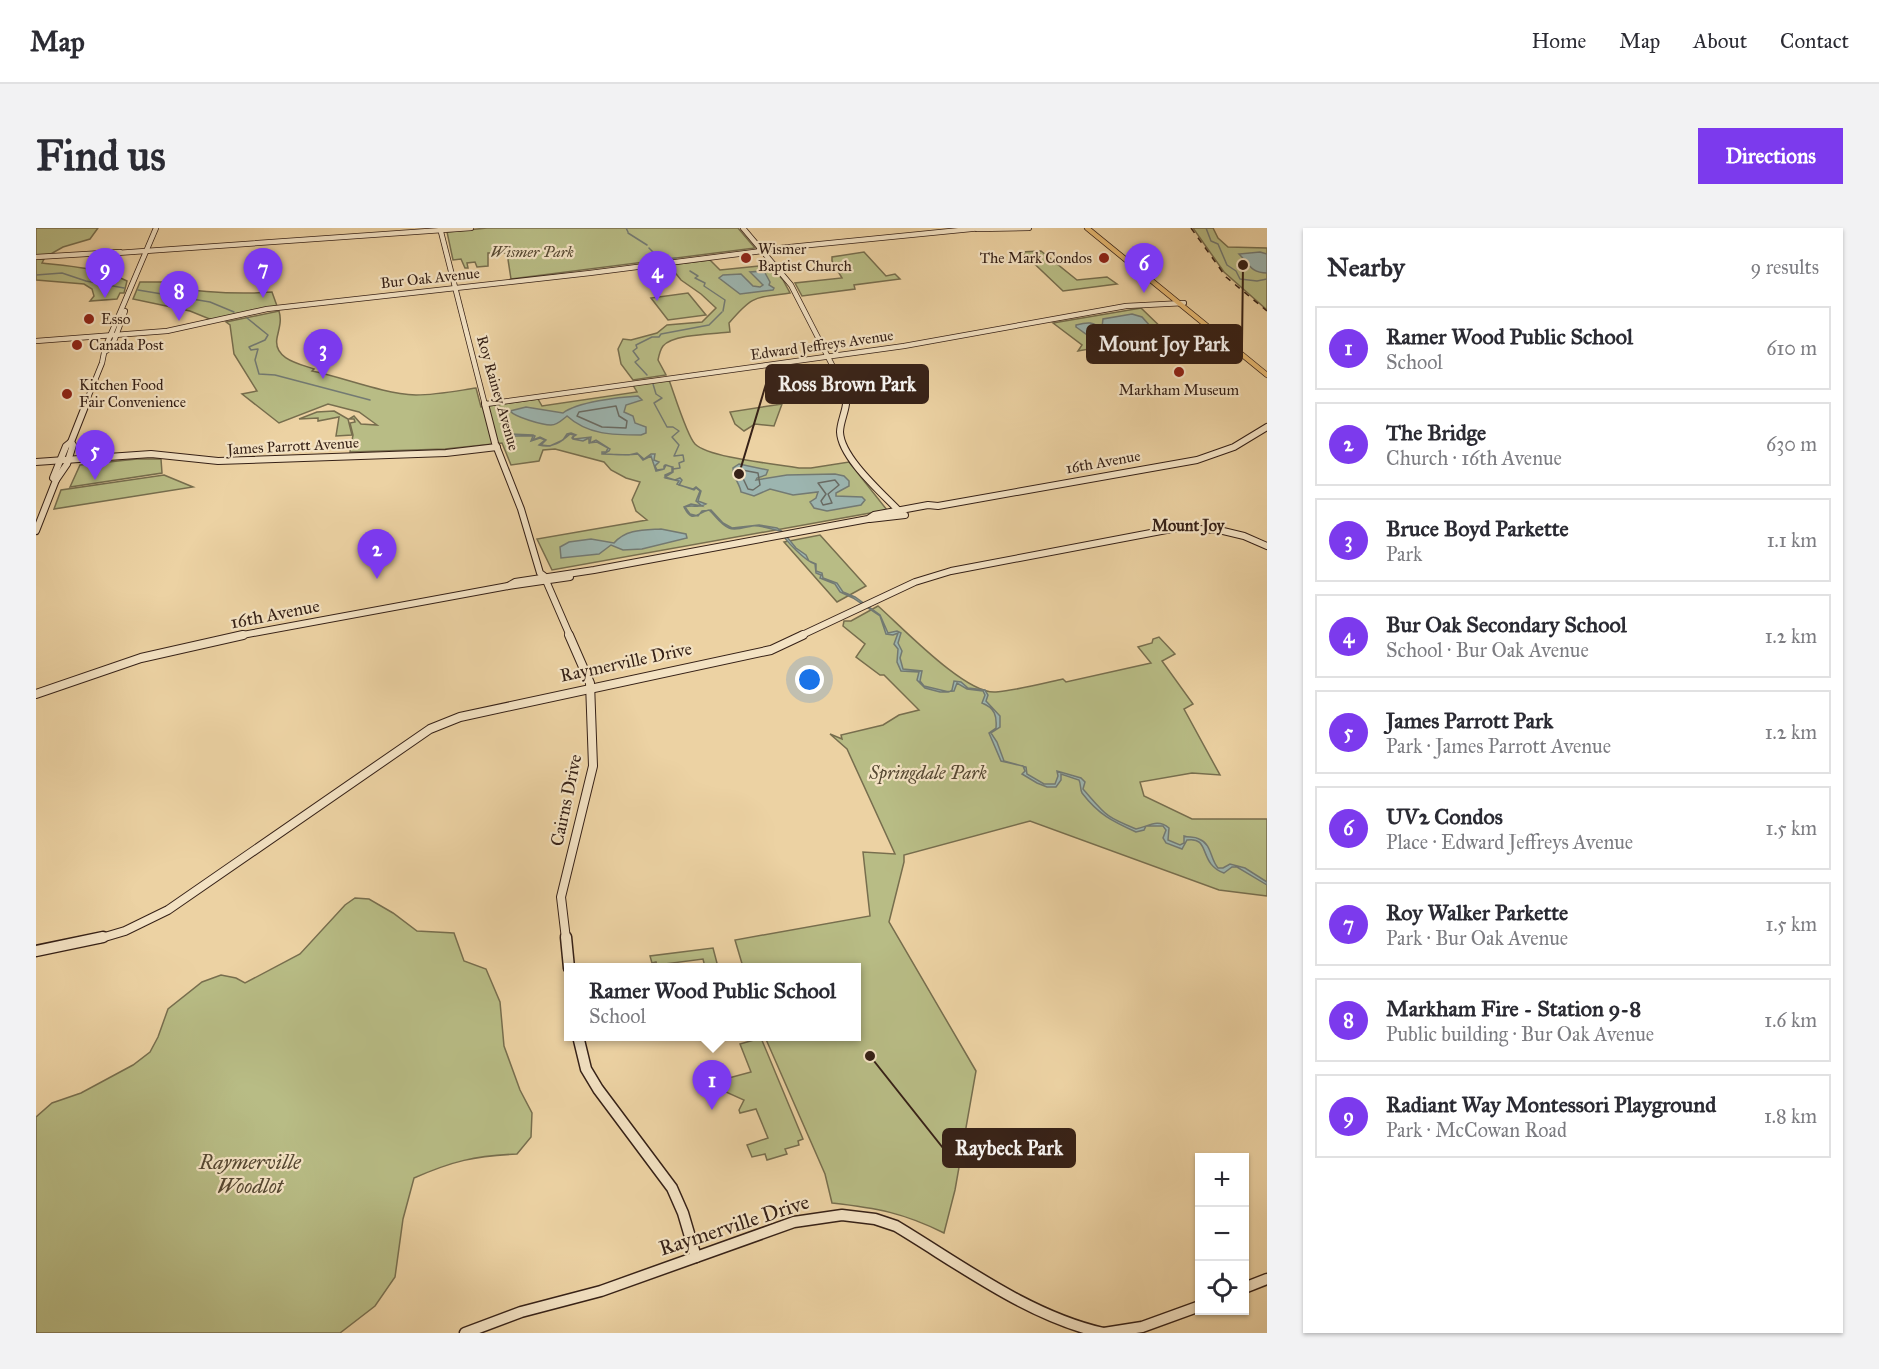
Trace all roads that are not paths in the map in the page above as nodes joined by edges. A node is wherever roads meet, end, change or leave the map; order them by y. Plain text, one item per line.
1 (156, 228) edge
2 (471, 228) edge
3 (743, 228) edge
4 (981, 228) edge
5 (1029, 228) edge
6 (1087, 228) edge
7 (1092, 228) edge
8 (441, 229) edge
9 (976, 229) edge
10 (762, 250) junction
11 (147, 251) junction
12 (36, 257) edge
13 (456, 287) junction
14 (1180, 302) junction
15 (113, 336) junction
16 (36, 342) edge
17 (827, 357) junction
18 (1267, 370) edge
19 (1267, 375) edge
20 (486, 404) junction
21 (1267, 427) edge
22 (497, 447) junction
23 (64, 461) junction
24 (36, 464) edge
25 (901, 513) junction
26 (36, 531) edge
27 (1267, 546) edge
28 (545, 579) junction
29 (590, 689) junction
30 (36, 692) edge
31 (36, 951) edge
32 (568, 963) edge
33 (579, 1041) edge
34 (696, 1257) junction
35 (1267, 1279) edge
36 (1249, 1286) edge
37 (1195, 1308) edge
38 (465, 1333) edge
39 (1104, 1333) edge

1 - 11 street
2 - 8 street
3 - 10 street
4 - 9 street, Bur Oak Avenue
5 - 9 street, Bur Oak Avenue
6 - 14 main road
7 - 14 main road
8 - 11 street
8 - 13 street, Roy Rainey Avenue
9 - 10 street, Bur Oak Avenue
10 - 13 street, Bur Oak Avenue
10 - 17 street
11 - 12 street
11 - 15 street
13 - 15 street, Bur Oak Avenue
13 - 20 street, Roy Rainey Avenue
14 - 17 street, Edward Jeffreys Avenue
14 - 18 main road
14 - 19 main road
15 - 16 street, Bur Oak Avenue
15 - 23 street
17 - 20 street, Edward Jeffreys Avenue
17 - 25 street
20 - 22 street, Roy Rainey Avenue
21 - 25 street, 16th Avenue
22 - 23 street, James Parrott Avenue
22 - 28 street, Roy Rainey Avenue
23 - 24 street, James Parrott Avenue
23 - 26 street
25 - 28 street, 16th Avenue
27 - 29 street, Raymerville Drive
28 - 29 street, Cairns Drive
28 - 30 street, 16th Avenue
29 - 31 street, Raymerville Drive
29 - 32 street, Cairns Drive
33 - 34 street
34 - 38 street, Raymerville Drive
34 - 39 street, Raymerville Drive
35 - 36 street
37 - 39 street, Raymerville Drive

